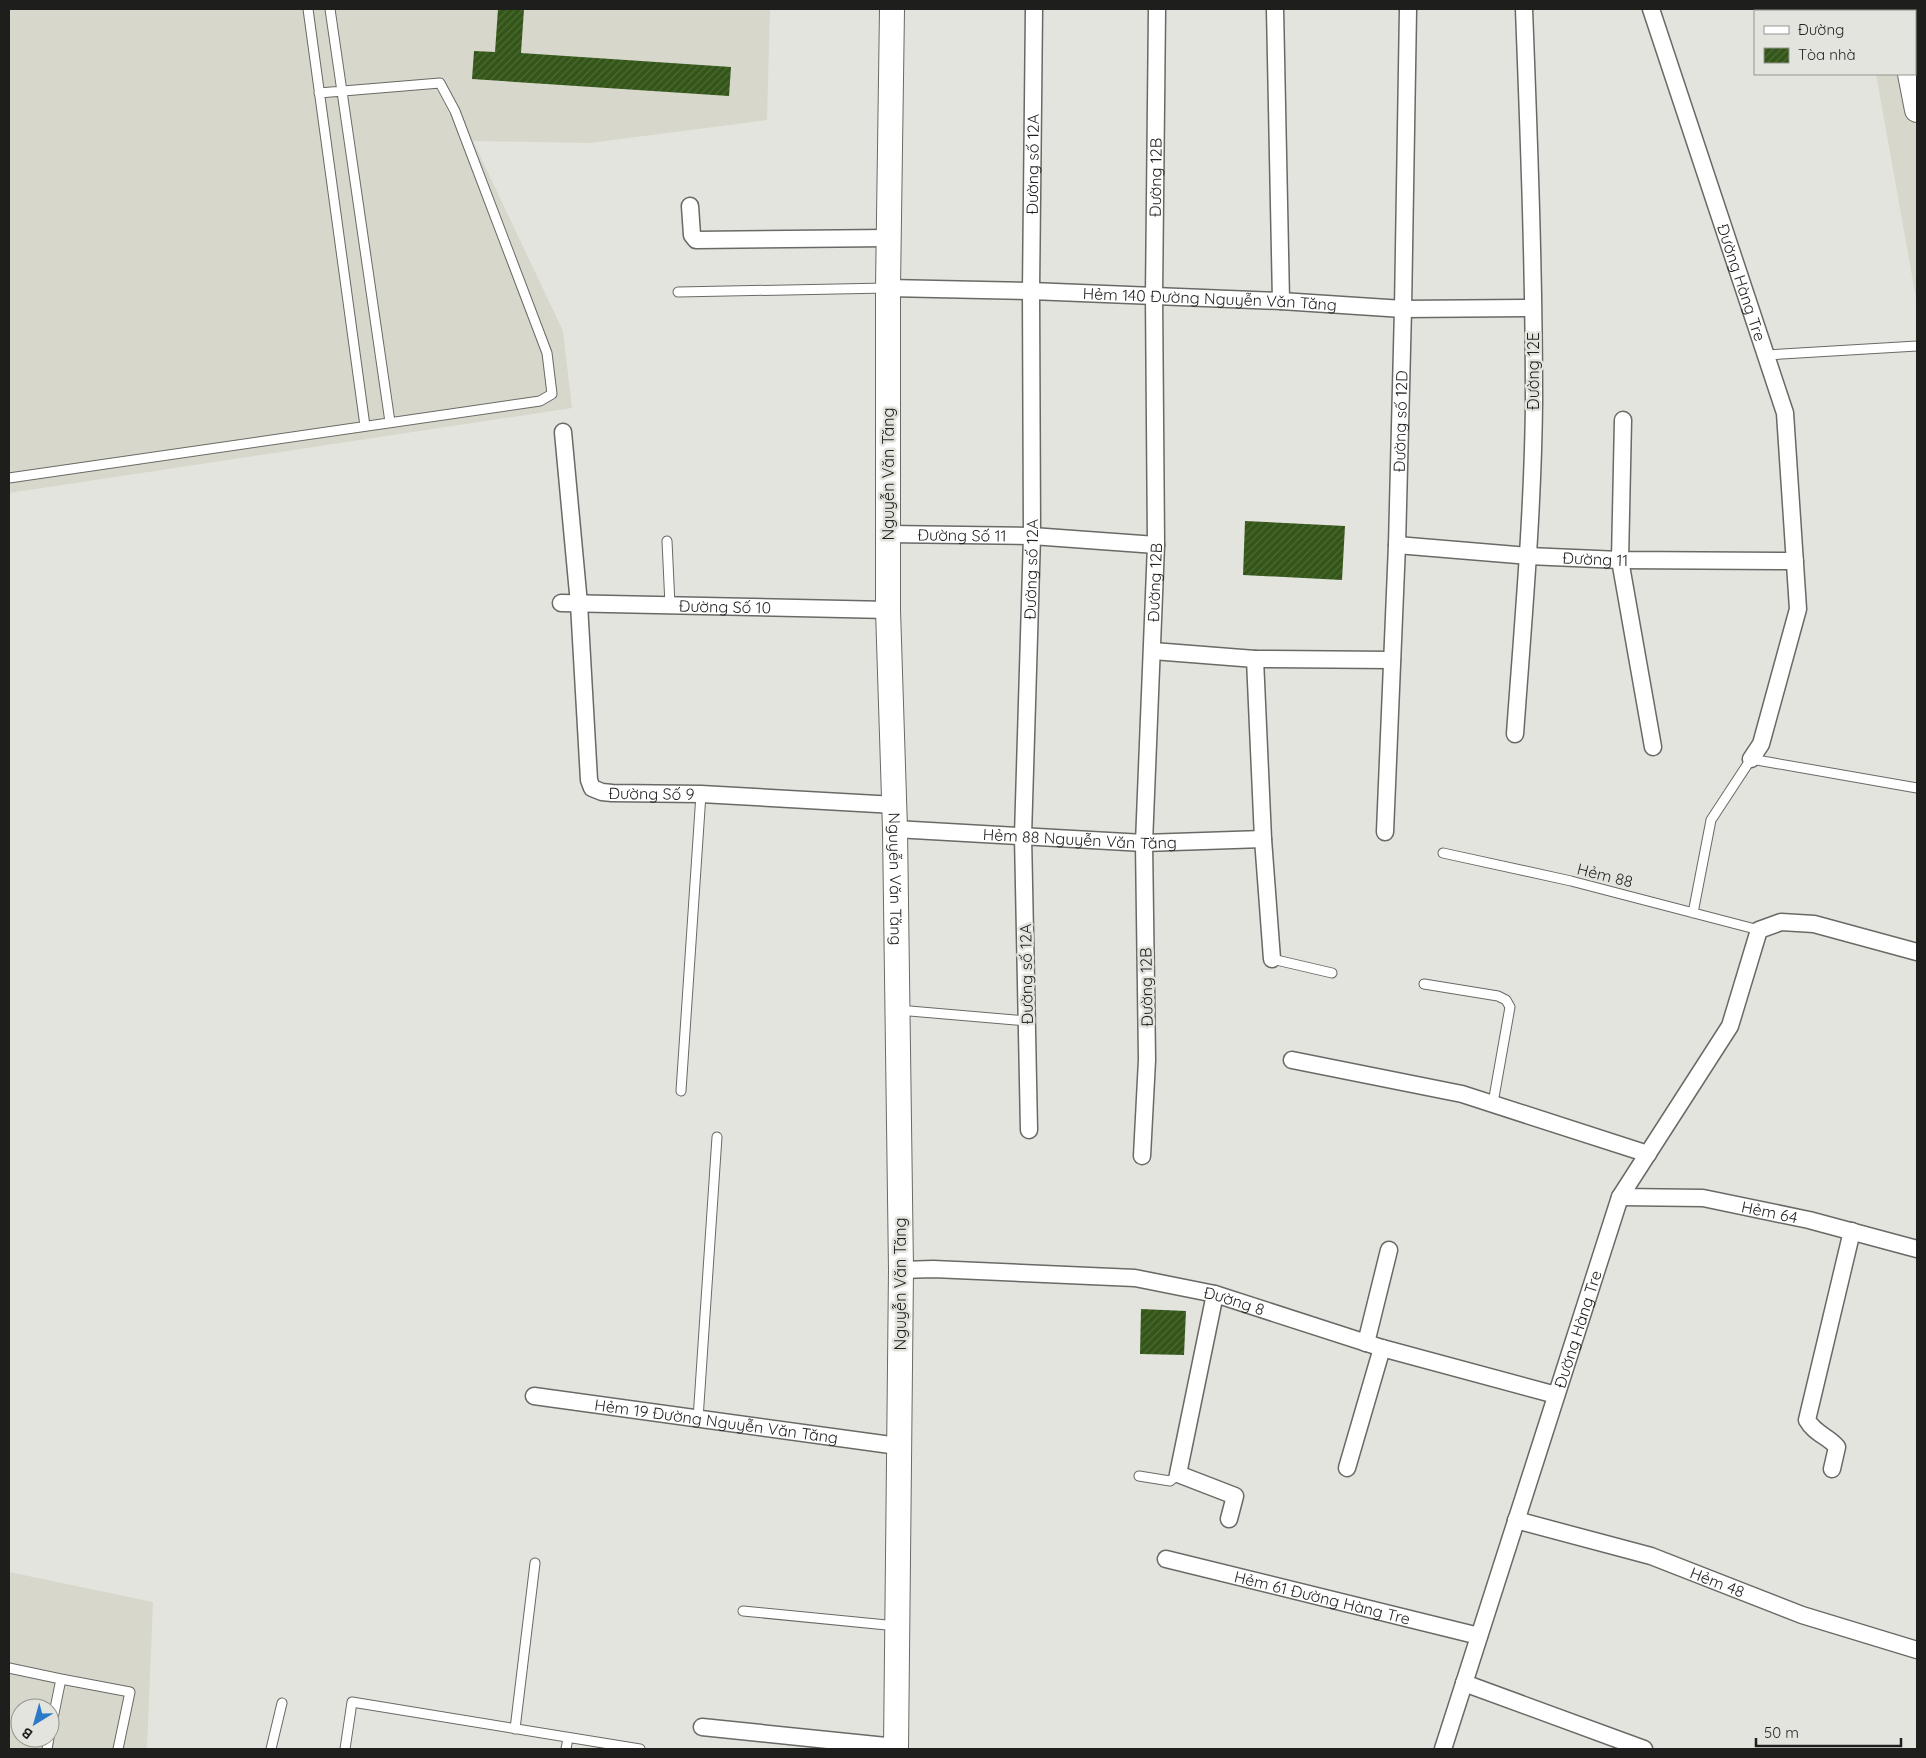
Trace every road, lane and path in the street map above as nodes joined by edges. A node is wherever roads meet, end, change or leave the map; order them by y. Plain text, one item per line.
1 (308, 9) edge
2 (330, 9) edge
3 (892, 9) edge
4 (1034, 9) edge
5 (1157, 9) edge
6 (1275, 9) edge
7 (1408, 9) edge
8 (1524, 9) edge
9 (1650, 9) edge
10 (1910, 75) edge
11 (342, 92) junction
12 (319, 94) junction
13 (1917, 110) edge
14 (690, 206) dead end
15 (889, 238) junction
16 (888, 288) junction
17 (1031, 291) junction
18 (678, 292) dead end
19 (1154, 296) junction
20 (1281, 300) junction
21 (1532, 308) junction
22 (1403, 309) junction
23 (1917, 346) edge
24 (1766, 355) junction
25 (1623, 420) dead end
26 (390, 422) junction
27 (365, 426) junction
28 (563, 432) dead end
29 (9, 478) edge
30 (888, 534) junction
31 (1032, 536) junction
32 (667, 540) dead end
33 (1156, 545) junction
34 (1397, 545) junction
35 (1528, 556) junction
36 (1620, 560) junction
37 (1795, 561) junction
38 (561, 603) dead end
39 (578, 604) junction
40 (670, 605) junction
41 (888, 610) junction
42 (1153, 651) junction
43 (1256, 658) junction
44 (1392, 660) junction
45 (1515, 734) dead end
46 (1654, 747) dead end
47 (1751, 759) junction
48 (1917, 788) edge
49 (701, 794) junction
50 (895, 805) junction
51 (895, 829) junction
52 (1385, 832) dead end
53 (1023, 836) junction
54 (1263, 840) junction
55 (1144, 842) junction
56 (1443, 853) dead end
57 (1692, 913) junction
58 (1759, 930) junction
59 (1917, 952) edge
60 (1272, 959) joint
61 (1332, 973) dead end
62 (1424, 984) dead end
63 (898, 1010) junction
64 (1027, 1021) junction
65 (1292, 1060) dead end
66 (681, 1091) dead end
67 (1493, 1103) junction
68 (1029, 1130) dead end
69 (716, 1137) dead end
70 (1648, 1154) junction
71 (1142, 1156) dead end
72 (1620, 1197) junction
73 (1852, 1232) junction
74 (1917, 1249) edge
75 (1388, 1250) dead end
76 (901, 1270) junction
77 (1215, 1294) junction
78 (1366, 1343) junction
79 (1382, 1348) junction
80 (1556, 1395) junction
81 (534, 1396) dead end
82 (698, 1418) junction
83 (898, 1446) junction
84 (1347, 1468) dead end
85 (1832, 1470) dead end
86 (1178, 1474) junction
87 (1139, 1476) dead end
88 (1229, 1520) dead end
89 (1516, 1520) junction
90 (1166, 1559) dead end
91 (535, 1563) dead end
92 (743, 1611) dead end
93 (897, 1626) junction
94 (1479, 1636) junction
95 (1917, 1650) edge
96 (9, 1668) edge
97 (61, 1679) junction
98 (1464, 1683) junction
99 (57, 1698) edge
100 (282, 1703) dead end
101 (702, 1727) dead end
102 (515, 1729) junction
103 (568, 1738) junction
104 (896, 1748) edge
105 (118, 1749) edge
106 (272, 1749) edge
107 (345, 1749) edge
108 (566, 1749) edge
109 (640, 1749) edge
110 (1443, 1749) edge
111 (1644, 1749) edge

1 - 12 lane
2 - 11 lane
3 - 15 main road, Nguyễn Văn Tăng
4 - 17 street, Đường số 12A
5 - 19 street, Đường 12B
6 - 20 street
7 - 22 street, Đường số 12D
8 - 21 street, Đường 12E
9 - 24 street, Đường Hàng Tre
10 - 13 main road
11 - 12 lane
11 - 26 lane
11 - 26 lane
12 - 27 lane
14 - 15 street
15 - 16 main road, Nguyễn Văn Tăng
16 - 17 street, Hẻm 140 Đường Nguyễn Văn Tăng
16 - 18 lane
16 - 30 main road, Nguyễn Văn Tăng
17 - 19 street, Hẻm 140 Đường Nguyễn Văn Tăng
17 - 31 street, Đường số 12A
19 - 20 street, Hẻm 140 Đường Nguyễn Văn Tăng
19 - 33 street, Đường 12B
20 - 22 street, Hẻm 140 Đường Nguyễn Văn Tăng
21 - 22 street, Hẻm 140 Đường Nguyễn Văn Tăng
21 - 35 street, Đường 12E
22 - 34 street, Đường số 12D
23 - 24 lane
24 - 37 street, Đường Hàng Tre
25 - 36 street
26 - 27 lane
27 - 29 lane
28 - 39 street
30 - 31 street, Đường Số 11
30 - 41 main road, Nguyễn Văn Tăng
31 - 33 street, Đường Số 11
31 - 53 street, Đường số 12A
32 - 40 lane
33 - 42 street, Đường 12B
34 - 35 street, Đường 11
34 - 44 street, Đường số 12D
35 - 36 street, Đường 11
35 - 45 street, Đường 12E
36 - 37 street, Đường 11
36 - 46 street
37 - 47 street, Đường Hàng Tre
38 - 39 street, Đường Số 10
39 - 40 street, Đường Số 10
39 - 49 street, Đường Số 9
40 - 41 street, Đường Số 10
41 - 50 main road, Nguyễn Văn Tăng
42 - 43 street
42 - 55 street, Đường 12B
43 - 44 street
43 - 54 street
44 - 52 street, Đường số 12D
47 - 48 lane
47 - 57 lane
49 - 50 street, Đường Số 9
49 - 66 lane
50 - 51 main road, Nguyễn Văn Tăng
51 - 53 street, Hẻm 88 Nguyễn Văn Tăng
51 - 63 main road, Nguyễn Văn Tăng
53 - 55 street, Hẻm 88 Nguyễn Văn Tăng
53 - 64 street, Đường số 12A
54 - 55 street, Hẻm 88 Nguyễn Văn Tăng
54 - 60 street
55 - 71 street, Đường 12B
56 - 57 lane, Hẻm 88
57 - 58 lane, Hẻm 88
58 - 59 street
58 - 70 street, Đường Hàng Tre
60 - 61 lane
62 - 67 lane
63 - 64 lane
63 - 76 main road, Nguyễn Văn Tăng
64 - 68 street, Đường số 12A
65 - 67 street
67 - 70 street
69 - 82 lane
70 - 72 street, Đường Hàng Tre
72 - 73 street, Hẻm 64
72 - 80 street, Đường Hàng Tre
73 - 74 street, Hẻm 64
73 - 85 street
75 - 78 street
76 - 77 street, Đường 8
76 - 83 main road, Nguyễn Văn Tăng
77 - 78 street, Đường 8
77 - 86 street
78 - 79 street, Đường 8
79 - 80 street, Đường 8
79 - 84 street
80 - 89 street, Đường Hàng Tre
81 - 82 street, Hẻm 19 Đường Nguyễn Văn Tăng
82 - 83 street, Hẻm 19 Đường Nguyễn Văn Tăng
83 - 93 main road, Nguyễn Văn Tăng
86 - 87 lane
86 - 88 street
89 - 94 street, Đường Hàng Tre
89 - 95 street, Hẻm 48
90 - 94 street, Hẻm 61 Đường Hàng Tre
91 - 102 lane
92 - 93 lane
93 - 104 main road, Nguyễn Văn Tăng
94 - 98 street, Đường Hàng Tre
96 - 97 lane
97 - 99 lane
97 - 105 lane
98 - 110 street, Đường Hàng Tre
98 - 111 street
100 - 106 lane
101 - 104 street
102 - 103 lane
102 - 107 lane
103 - 108 lane
103 - 109 lane

